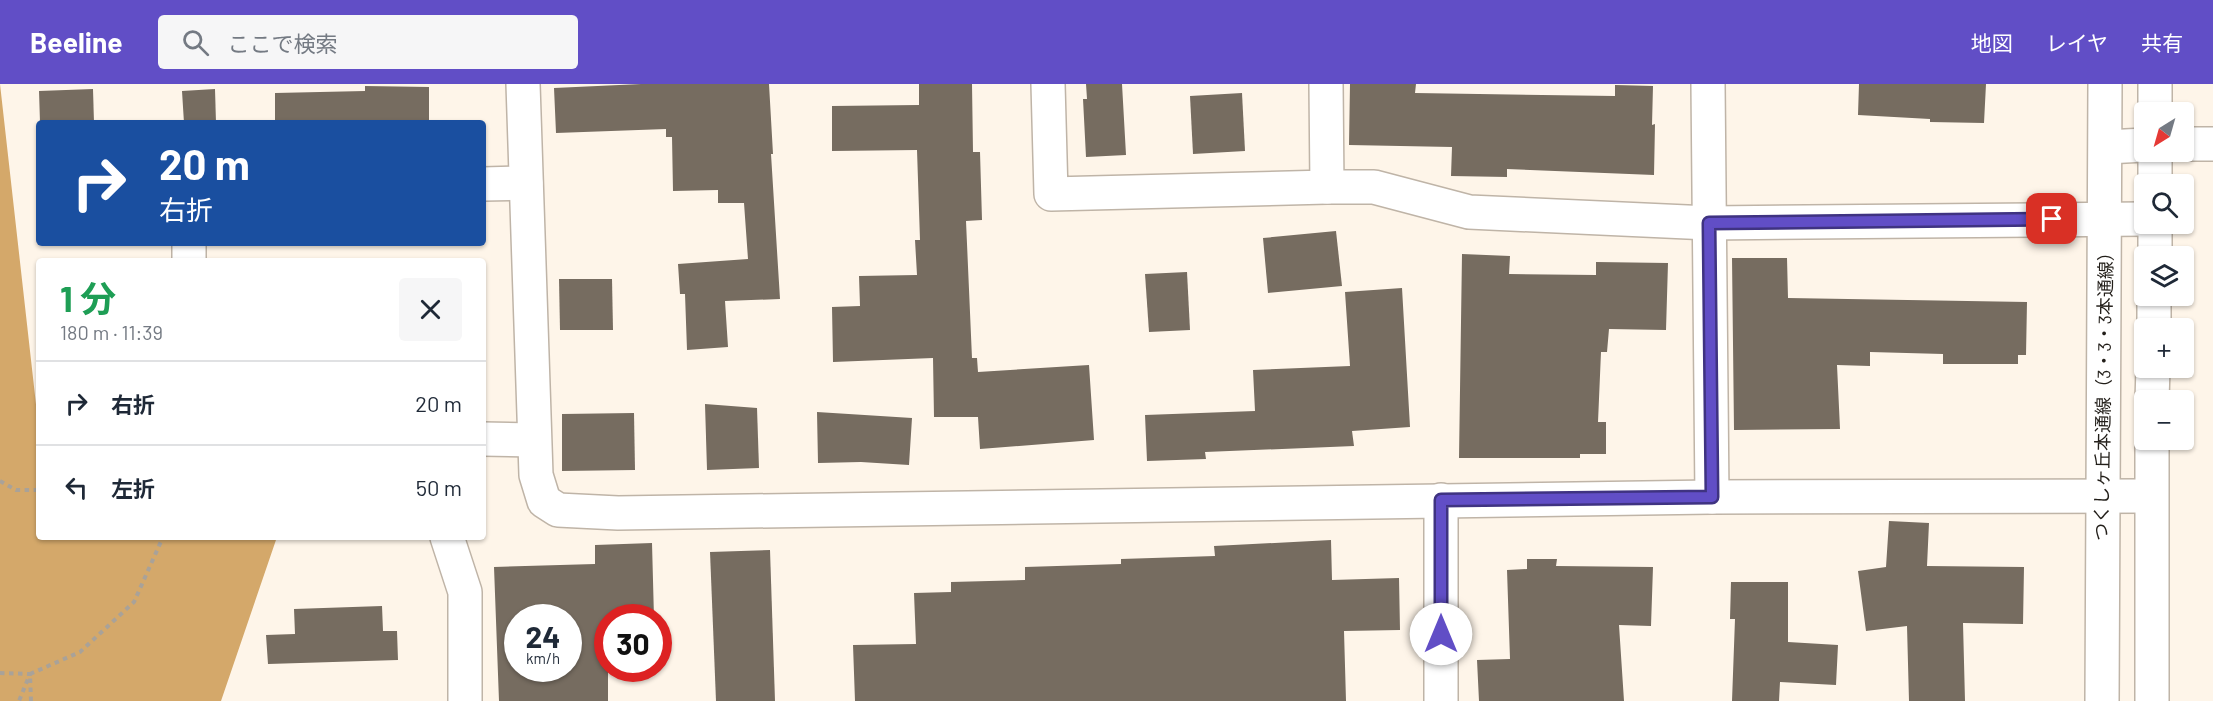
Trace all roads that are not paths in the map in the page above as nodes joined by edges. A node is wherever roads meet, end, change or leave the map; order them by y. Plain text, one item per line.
1 (523, 84) edge
2 (1048, 84) edge
3 (1326, 84) edge
4 (1708, 84) edge
5 (2105, 84) edge
6 (2155, 84) edge
7 (2155, 102) edge
8 (2194, 144) edge
9 (2213, 144) edge
10 (2134, 146) edge
11 (2106, 147) junction
12 (486, 183) edge
13 (526, 183) junction
14 (1327, 188) junction
15 (2106, 219) junction
16 (2134, 219) edge
17 (1709, 223) junction
18 (486, 439) edge
19 (534, 440) junction
20 (2152, 450) edge
21 (2102, 495) junction
22 (2151, 496) junction
23 (1712, 497) junction
24 (1441, 500) junction
25 (448, 540) edge
26 (465, 701) edge
27 (1441, 701) edge
28 (2102, 701) edge
29 (2152, 701) edge

1 - 13 street
2 - 14 street
3 - 14 street
4 - 17 street
5 - 11 street, つくしヶ丘本通線（3・3・3本通線）
6 - 7 street
8 - 9 street
10 - 11 street
11 - 15 street, つくしヶ丘本通線（3・3・3本通線）
12 - 13 street
13 - 19 street
14 - 17 street
15 - 16 street
15 - 17 street
15 - 21 street, つくしヶ丘本通線（3・3・3本通線）
17 - 23 street
18 - 19 street
19 - 24 street
20 - 22 street
21 - 22 street
21 - 23 street
21 - 28 street, つくしヶ丘本通線（3・3・3本通線）
22 - 29 street
23 - 24 street
24 - 27 street
25 - 26 street

